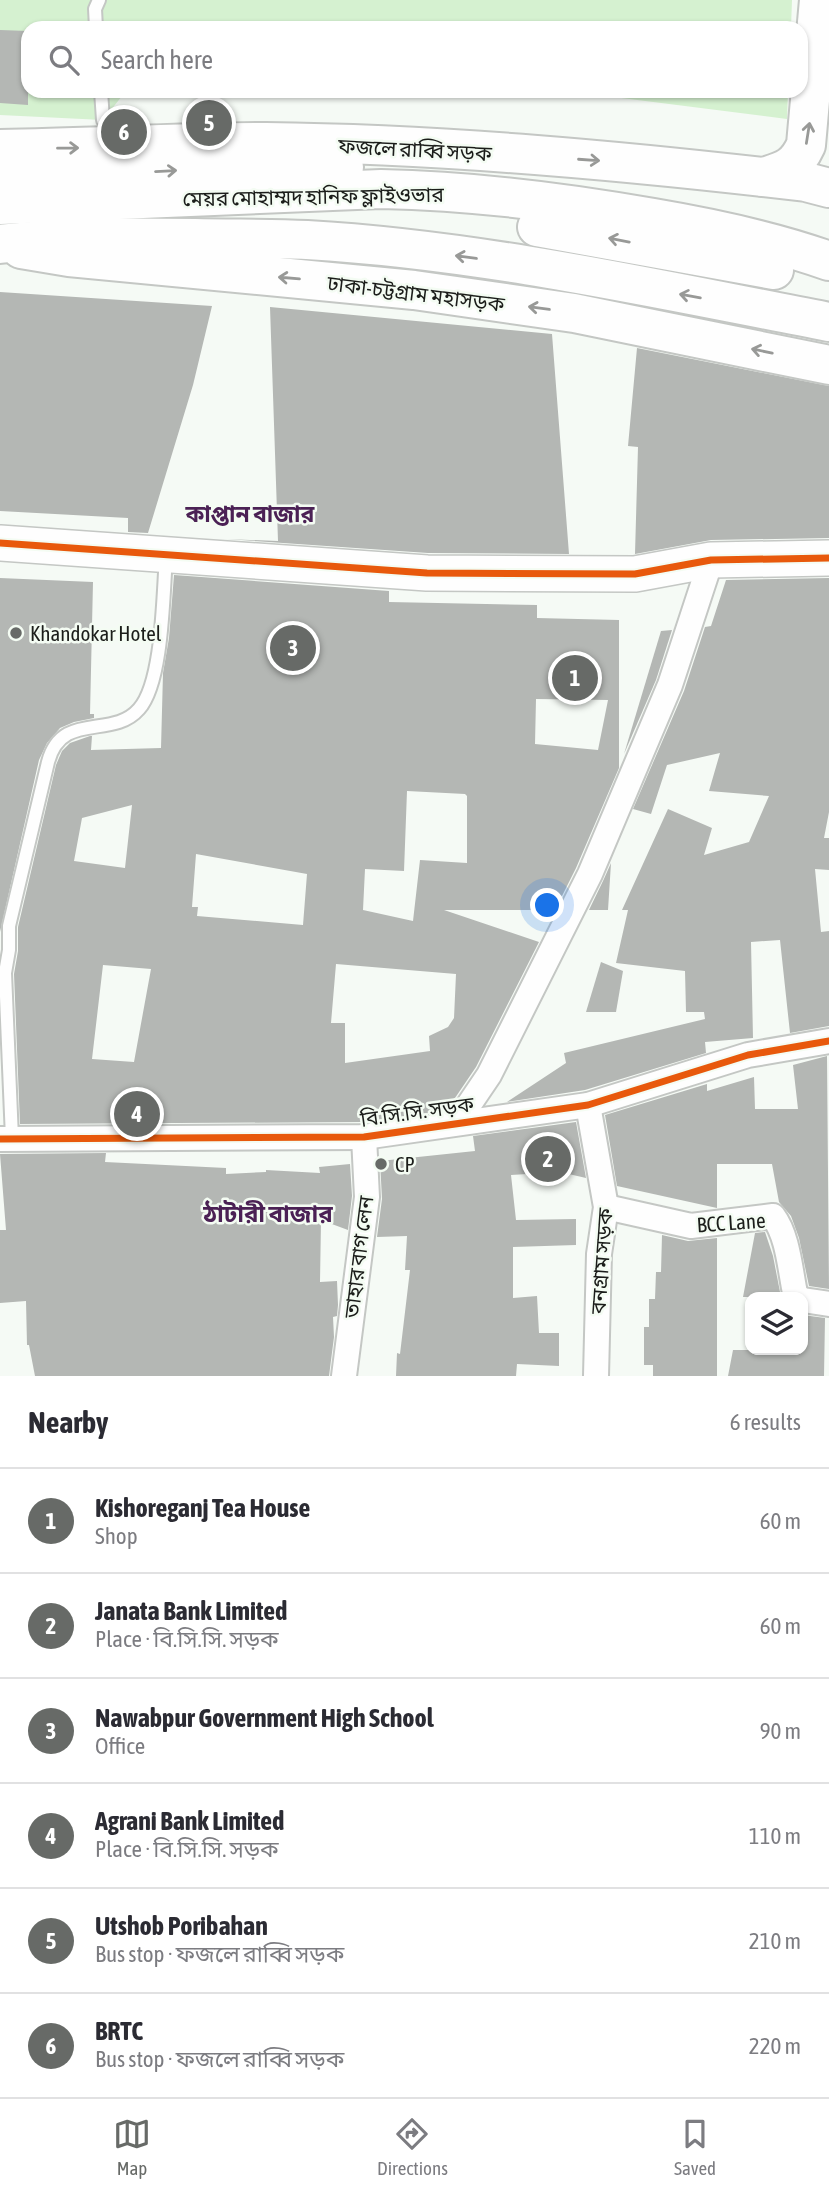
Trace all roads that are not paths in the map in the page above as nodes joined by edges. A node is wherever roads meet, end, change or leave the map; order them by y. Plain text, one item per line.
1 (99, 0) edge
2 (819, 0) edge
3 (96, 21) edge
4 (101, 98) edge
5 (103, 120) dead end
6 (0, 149) edge
7 (0, 176) edge
8 (764, 177) junction
9 (829, 187) edge
10 (0, 205) edge
11 (0, 220) edge
12 (816, 235) edge
13 (0, 245) edge
14 (829, 261) edge
15 (829, 285) edge
16 (829, 322) edge
17 (829, 365) edge
18 (0, 543) edge
19 (166, 554) junction
20 (829, 558) edge
21 (711, 560) junction
22 (829, 1041) edge
23 (588, 1105) junction
24 (438, 1127) junction
25 (6, 1138) edge
26 (364, 1138) junction
27 (607, 1207) junction
28 (794, 1292) edge
29 (808, 1301) edge
30 (829, 1304) edge
31 (344, 1376) edge
32 (596, 1376) edge

1 - 3 lane
8 -> 2 main road
4 - 5 lane
6 -> 8 main road, ফজলে রাব্বি সড়ক
7 -> 12 main road
8 - 9 main road, ফজলে রাব্বি সড়ক
10 - 14 main road, মেয়র মোহাম্মদ হানিফ ফ্লাইওভার
15 -> 11 main road, মেয়র মোহাম্মদ হানিফ ফ্লাইওভার
16 -> 13 main road
17 -> 13 main road, ঢাকা-চট্টগ্রাম মহাসড়ক
18 - 19 street
19 - 21 street
19 - 25 lane
20 - 21 street
21 - 24 street
22 - 23 street, বি.সি.সি. সড়ক
23 - 24 street, বি.সি.সি. সড়ক
23 - 27 street, বনগ্রাম সড়ক
24 - 26 street, বি.সি.সি. সড়ক
25 - 26 street, বি.সি.সি. সড়ক
26 - 31 street, তাহার বাগ লেন
27 - 28 street, BCC Lane
27 - 32 street, বনগ্রাম সড়ক
29 - 30 street

